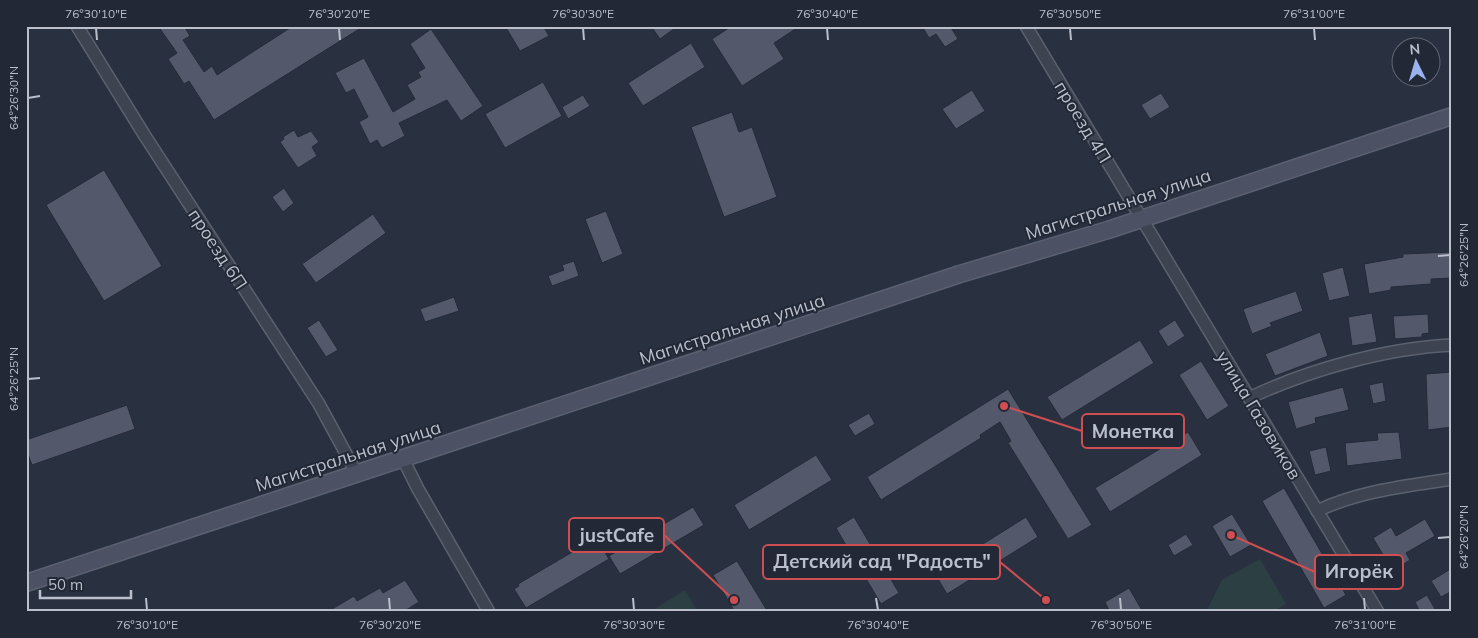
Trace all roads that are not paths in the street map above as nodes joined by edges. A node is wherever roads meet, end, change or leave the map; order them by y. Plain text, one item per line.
1 (77, 26) edge
2 (1026, 26) edge
3 (1452, 116) edge
4 (1140, 219) junction
5 (1452, 345) edge
6 (1249, 398) junction
7 (403, 459) junction
8 (357, 474) junction
9 (1452, 479) edge
10 (1317, 511) junction
11 (26, 583) edge
12 (490, 612) edge
13 (1378, 612) edge

1 - 8 street, проезд 6П
2 - 4 street, проезд 4П
3 - 4 main road, Магистральная улица
4 - 6 street, улица Газовиков
4 - 7 main road, Магистральная улица
5 - 6 street
6 - 10 street, улица Газовиков
7 - 8 main road, Магистральная улица
7 - 12 street
8 - 11 main road, Магистральная улица
9 - 10 street
10 - 13 street, улица Газовиков

